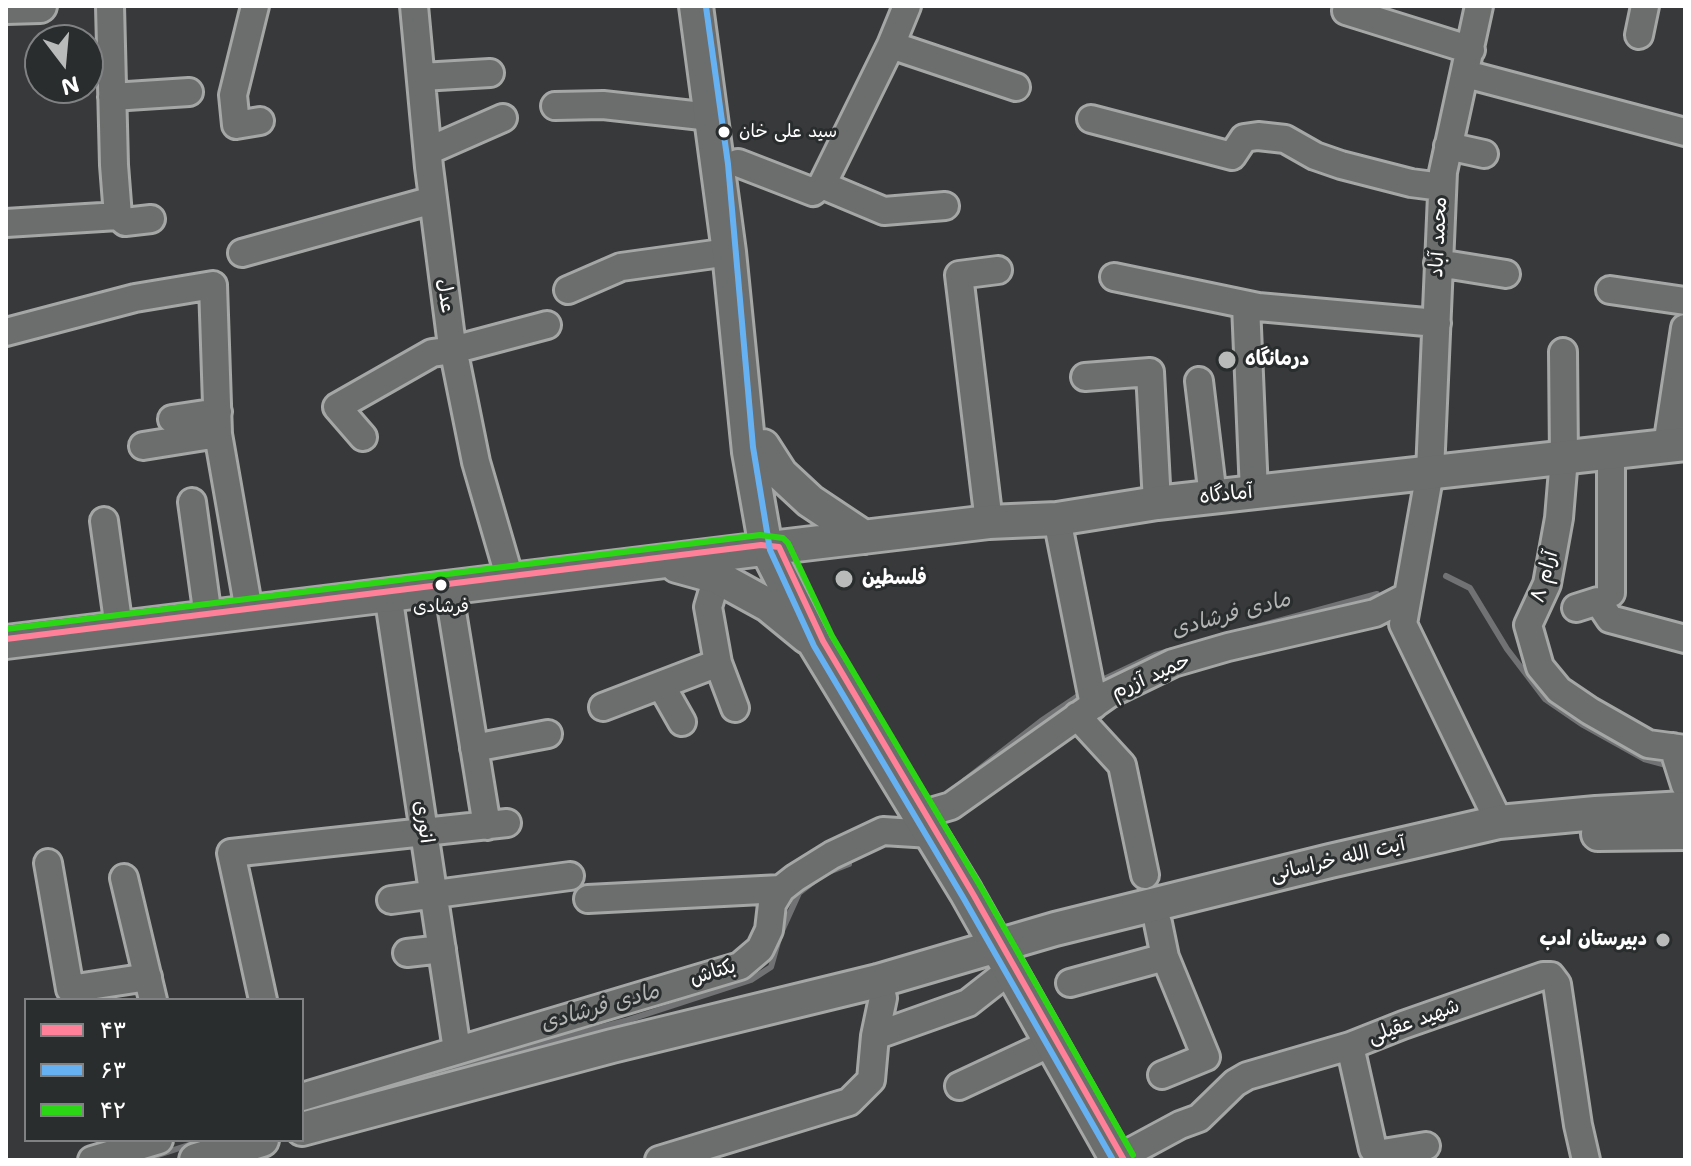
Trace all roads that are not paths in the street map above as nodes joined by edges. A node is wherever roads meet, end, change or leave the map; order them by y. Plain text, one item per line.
1 (37, 6) edge
2 (110, 6) edge
3 (255, 6) edge
4 (414, 6) edge
5 (696, 6) edge
6 (716, 6) edge
7 (907, 6) edge
8 (1479, 6) edge
9 (1645, 6) edge
10 (6, 7) edge
11 (1346, 11) dead end
12 (1639, 35) dead end
13 (891, 45) junction
14 (1468, 62) junction
15 (490, 73) dead end
16 (421, 77) junction
17 (1016, 87) dead end
18 (189, 92) dead end
19 (112, 97) junction
20 (555, 106) dead end
21 (711, 117) junction
22 (503, 118) dead end
23 (1091, 119) dead end
24 (260, 121) dead end
25 (1685, 132) edge
26 (1448, 146) junction
27 (428, 151) junction
28 (1484, 154) dead end
29 (738, 163) junction
30 (822, 185) junction
31 (1442, 187) junction
32 (433, 200) junction
33 (945, 206) dead end
34 (118, 216) junction
35 (151, 219) dead end
36 (6, 223) edge
37 (729, 252) junction
38 (242, 253) dead end
39 (1438, 263) junction
40 (998, 270) dead end
41 (1506, 274) dead end
42 (1114, 277) dead end
43 (568, 290) dead end
44 (1610, 290) dead end
45 (1685, 301) edge
46 (1246, 305) junction
47 (1437, 323) junction
48 (547, 325) dead end
49 (1685, 328) edge
50 (6, 332) edge
51 (453, 350) junction
52 (1563, 352) dead end
53 (1085, 377) dead end
54 (1199, 381) dead end
55 (172, 419) dead end
56 (218, 423) junction
57 (363, 437) dead end
58 (1676, 445) edge
59 (143, 446) dead end
60 (763, 446) junction
61 (1611, 452) junction
62 (1564, 458) junction
63 (1430, 472) junction
64 (1254, 492) junction
65 (1213, 497) junction
66 (192, 502) dead end
67 (1157, 503) junction
68 (1057, 519) junction
69 (104, 521) dead end
70 (989, 522) junction
71 (864, 537) junction
72 (773, 548) junction
73 (658, 561) junction
74 (717, 577) junction
75 (510, 579) junction
76 (448, 587) junction
77 (1611, 593) dead end
78 (388, 594) junction
79 (1408, 596) junction
80 (1576, 608) dead end
81 (249, 611) junction
82 (208, 617) junction
83 (119, 628) junction
84 (1685, 639) edge
85 (6, 642) edge
86 (815, 644) junction
87 (718, 663) junction
88 (661, 685) junction
89 (603, 707) dead end
90 (735, 708) dead end
91 (1086, 710) junction
92 (682, 722) dead end
93 (548, 734) dead end
94 (474, 748) junction
95 (1679, 748) edge
96 (1685, 785) edge
97 (1685, 808) edge
98 (1499, 822) junction
99 (926, 824) junction
100 (424, 832) junction
101 (1685, 833) edge
102 (1373, 861) junction
103 (48, 863) dead end
104 (1145, 875) dead end
105 (570, 876) dead end
106 (124, 878) dead end
107 (781, 889) junction
108 (434, 894) junction
109 (588, 899) dead end
110 (391, 900) dead end
111 (1158, 923) junction
112 (442, 949) junction
113 (407, 953) dead end
114 (1165, 957) junction
115 (1004, 960) junction
116 (878, 981) junction
117 (1070, 983) dead end
118 (151, 989) edge
119 (263, 998) edge
120 (875, 1036) junction
121 (1051, 1043) junction
122 (1350, 1046) junction
123 (457, 1050) junction
124 (1162, 1075) dead end
125 (959, 1086) dead end
126 (304, 1096) edge
127 (304, 1128) edge
128 (150, 1142) edge
129 (255, 1142) edge
130 (1426, 1146) dead end
131 (694, 1155) edge
132 (92, 1160) edge
133 (196, 1160) edge
134 (659, 1160) edge
135 (1116, 1160) edge
136 (1586, 1160) edge

1 - 10 main road
2 - 19 street
3 - 24 street
4 - 16 street, عدل
5 - 21 main road
6 - 29 main road
7 - 13 street
8 - 14 street, محمد آباد
9 - 12 street
11 - 14 street
13 - 17 street
13 - 30 street
14 - 25 street
14 - 26 street, محمد آباد
15 - 16 street
16 - 27 street, عدل
18 - 19 street
19 - 34 street
20 - 21 street
21 - 37 main road
22 - 27 street
23 - 31 street
26 - 28 street
26 - 31 street, محمد آباد
27 - 32 street, عدل
29 - 30 street
29 - 60 main road
30 - 33 street
31 - 39 street, محمد آباد
32 - 38 street
32 - 51 street, عدل
34 - 35 street
34 - 36 street
37 - 43 street
37 - 72 main road
39 - 41 street
39 - 47 street, محمد آباد
40 - 70 street
42 - 46 street
44 - 45 street
46 - 47 street
46 - 64 street
47 - 63 street, محمد آباد
48 - 51 street
49 - 58 street
50 - 56 street
51 - 57 street
51 - 75 street, عدل
52 - 62 street, ۸ آرام
53 - 67 street
54 - 65 street
55 - 56 street
56 - 59 street
56 - 81 street
58 - 61 main road, آمادگاه
60 - 71 main road
60 - 72 main road
61 - 62 main road, آمادگاه
61 - 77 street
62 - 63 main road, آمادگاه
62 - 95 street, ۸ آرام
63 - 64 main road, آمادگاه
63 - 79 street, محمد آباد
64 - 65 main road, آمادگاه
65 - 67 main road, آمادگاه
66 - 82 street
67 - 68 main road, آمادگاه
68 - 70 main road, آمادگاه
68 - 91 street
69 - 83 street
70 - 71 main road, آمادگاه
71 - 72 main road, آمادگاه
72 - 73 main road
72 - 86 main road
73 - 74 main road
73 - 75 main road
74 - 86 main road
74 - 87 street
75 - 76 main road
76 - 78 main road
76 - 94 street
78 - 81 main road
78 - 100 street, انوری
79 - 91 street, حمید آزرم
79 - 98 street, محمد آباد
80 - 84 street
81 - 82 main road
82 - 83 main road
83 - 85 main road
86 - 99 main road
87 - 88 street
87 - 90 street
88 - 89 street
88 - 92 street
91 - 99 street, حمید آزرم
91 - 104 street
93 - 94 street
94 - 100 street
95 - 96 street
97 - 98 main road, آیت الله خراسانی
98 - 102 main road, آیت الله خراسانی
99 - 107 street
99 - 115 main road
100 - 108 street, انوری
100 - 119 street
101 - 102 main road, آیت الله خراسانی
102 - 111 main road, آیت الله خراسانی
102 - 115 main road, آیت الله خراسانی
103 - 118 street
105 - 108 street
106 - 118 street
107 - 109 street
107 - 123 street, بکتاش
108 - 110 street
108 - 112 street, انوری
111 - 114 street
111 - 115 main road, آیت الله خراسانی
112 - 113 street
112 - 123 street, انوری
114 - 117 street
114 - 124 street
115 - 116 main road
115 - 120 street
115 - 121 main road
116 - 120 street
116 - 127 main road
120 - 131 street
121 - 125 street
121 - 135 main road
122 - 130 street
122 - 135 street, شهید عقیلی
122 - 136 street, شهید عقیلی
123 - 126 street, بکتاش
128 - 132 street
129 - 133 main road
131 - 134 street

